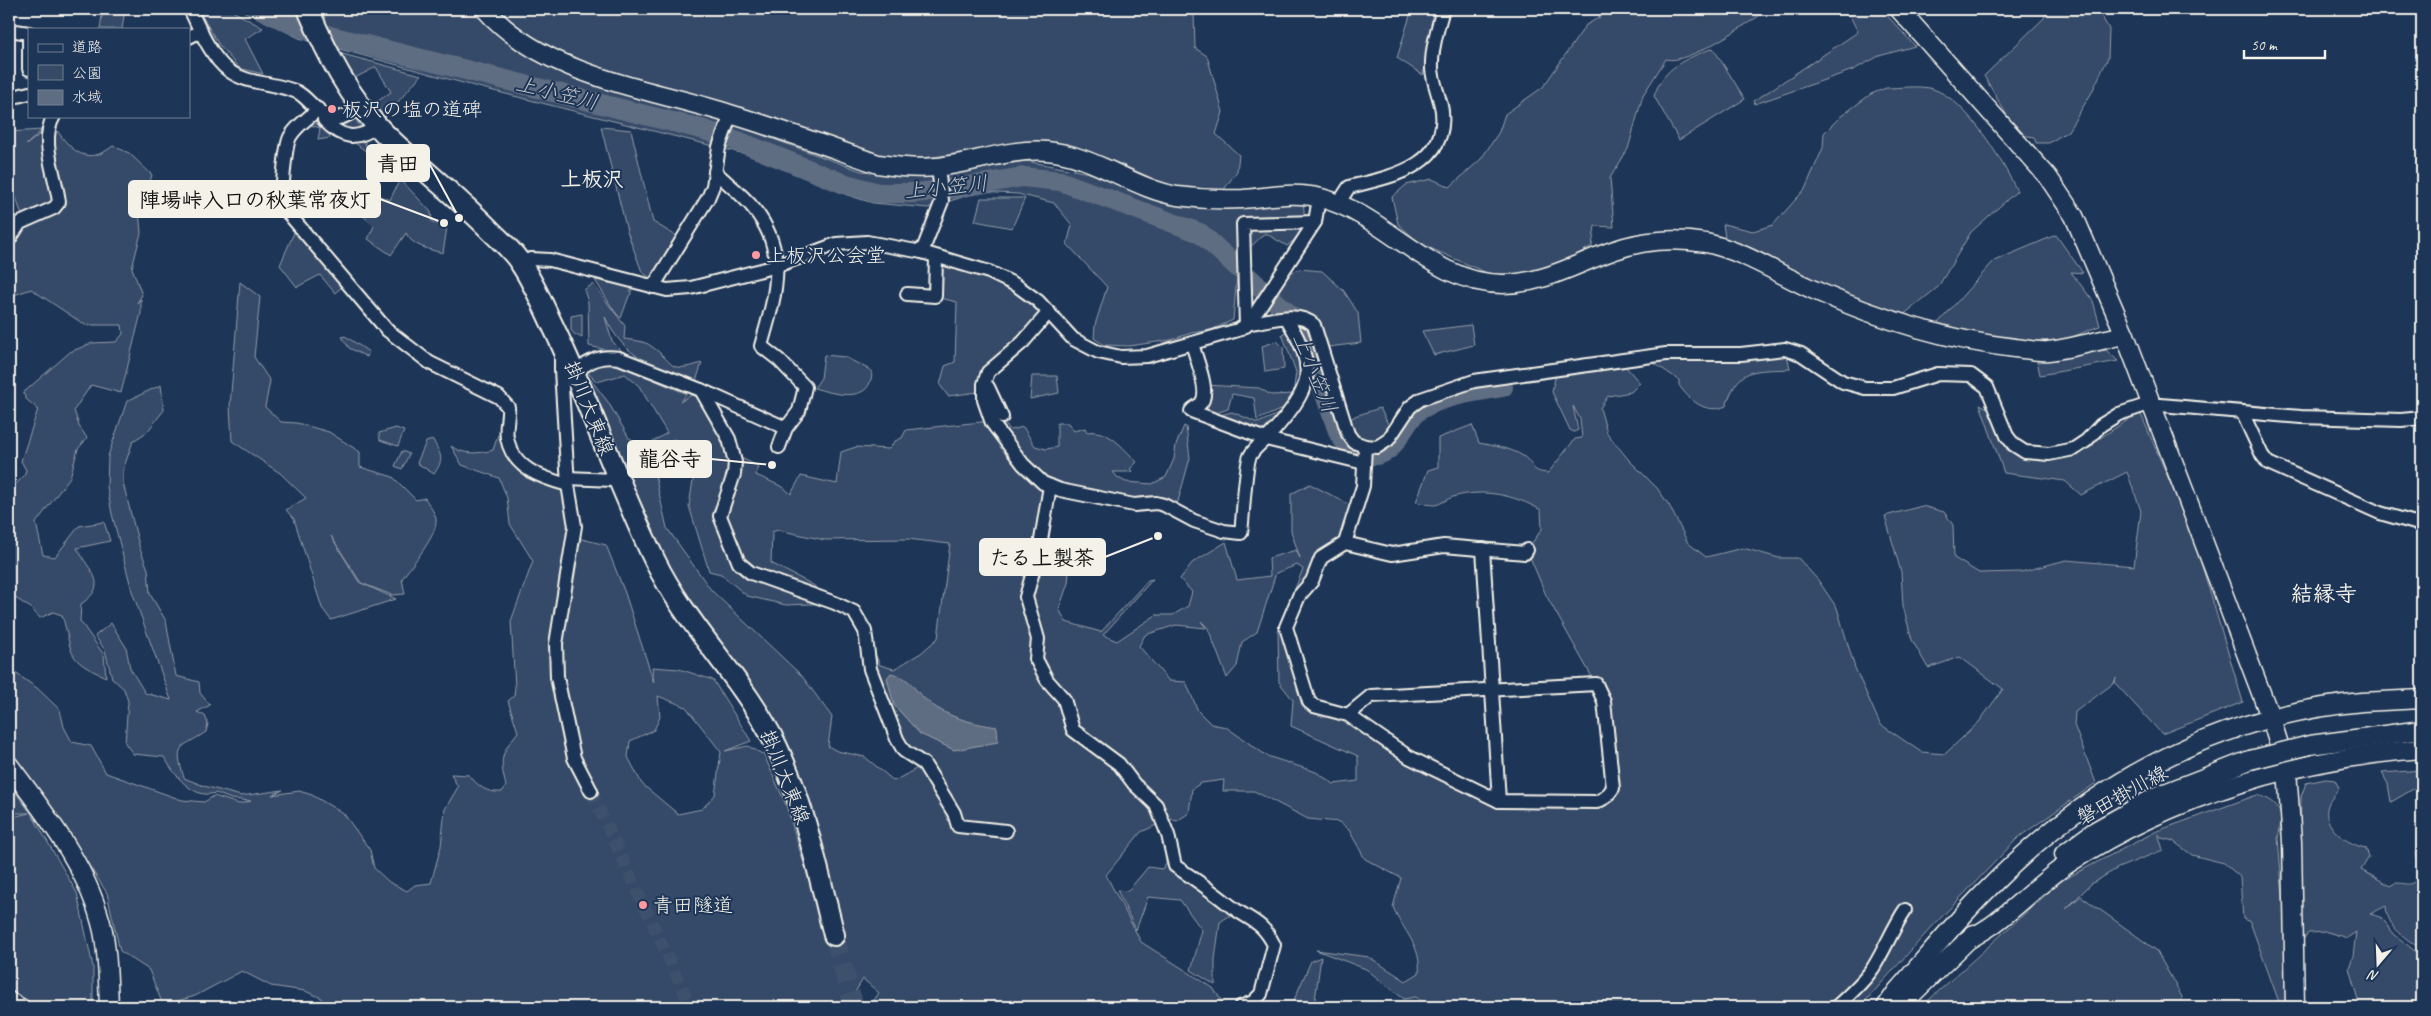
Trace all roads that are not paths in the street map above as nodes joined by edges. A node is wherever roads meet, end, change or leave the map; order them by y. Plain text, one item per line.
1 (190, 9) edge
2 (485, 9) edge
3 (1444, 9) edge
4 (1899, 9) edge
5 (308, 10) edge
6 (9, 30) edge
7 (201, 31) junction
8 (28, 33) edge
9 (190, 36) edge
10 (28, 93) edge
11 (10, 98) dead end
12 (360, 106) junction
13 (321, 112) junction
14 (53, 118) edge
15 (728, 122) junction
16 (378, 126) junction
17 (938, 171) junction
18 (715, 172) junction
19 (1320, 198) junction
20 (1338, 204) junction
21 (1315, 222) junction
22 (9, 240) edge
23 (922, 252) junction
24 (936, 258) junction
25 (520, 262) junction
26 (777, 266) junction
27 (653, 287) junction
28 (906, 294) dead end
29 (1048, 312) junction
30 (1289, 318) junction
31 (1247, 324) junction
32 (2125, 334) junction
33 (1192, 343) junction
34 (565, 352) junction
35 (992, 367) junction
36 (574, 372) junction
37 (701, 390) junction
38 (2150, 404) junction
39 (2243, 414) junction
40 (1002, 417) dead end
41 (2422, 418) edge
42 (786, 428) junction
43 (1266, 439) junction
44 (779, 447) dead end
45 (1365, 455) junction
46 (617, 478) junction
47 (568, 482) junction
48 (1050, 486) junction
49 (2422, 525) edge
50 (1345, 543) junction
51 (1483, 549) junction
52 (1527, 550) dead end
53 (1492, 690) junction
54 (2422, 699) edge
55 (1348, 715) junction
56 (2271, 719) junction
57 (2422, 730) edge
58 (2422, 750) edge
59 (9, 765) edge
60 (2287, 770) junction
61 (590, 791) tunnel mouth
62 (1499, 801) junction
63 (1006, 832) dead end
64 (1905, 910) dead end
65 (834, 934) tunnel mouth
66 (1966, 941) junction
67 (9, 998) edge
68 (24, 1007) edge
69 (109, 1007) edge
70 (1240, 1007) edge
71 (1836, 1007) edge
72 (1886, 1007) edge
73 (1899, 1007) edge
74 (2295, 1007) edge

1 - 7 street
2 - 15 street
3 - 20 street
4 - 32 street
5 - 12 main road, 掛川大東線
6 - 8 street
7 - 9 street
7 - 13 street
10 - 11 street
12 - 13 street
12 - 16 main road, 掛川大東線
13 - 16 street
13 - 47 street
14 - 22 street
15 - 17 street
15 - 18 street
16 - 25 main road, 掛川大東線
17 - 19 street
17 - 23 street
18 - 26 street
18 - 27 street
19 - 20 street
19 - 21 street
20 - 32 street
21 - 31 street
21 - 31 street
23 - 24 street
23 - 26 street
24 - 28 street
24 - 29 street
25 - 27 street
25 - 34 main road, 掛川大東線
26 - 27 street
26 - 42 street
29 - 33 street
29 - 35 street
30 - 31 street
30 - 43 street
30 - 45 street
31 - 33 street
32 - 38 street
33 - 43 street
34 - 36 main road, 掛川大東線
34 - 47 street
35 - 40 street
35 - 48 street
36 - 37 street
36 - 46 main road, 掛川大東線
37 - 42 street
37 - 63 street
38 - 39 street
38 - 45 street
38 - 56 street
39 - 41 street
39 - 49 street
42 - 44 street
43 - 45 street
43 - 48 street
45 - 50 street
46 - 47 street
46 - 65 main road, 掛川大東線
47 - 61 street
48 - 70 street
50 - 51 street
50 - 55 street
51 - 52 street
51 - 53 street
53 - 55 street
53 - 62 street
53 - 62 street
54 - 56 street
55 - 62 street
56 - 60 street
56 - 72 street
57 - 66 street, 磐田掛川線, bridge
58 - 60 street
59 - 69 street
60 - 66 street
60 - 74 street
64 - 71 street
66 - 73 street, 磐田掛川線
67 - 68 street

